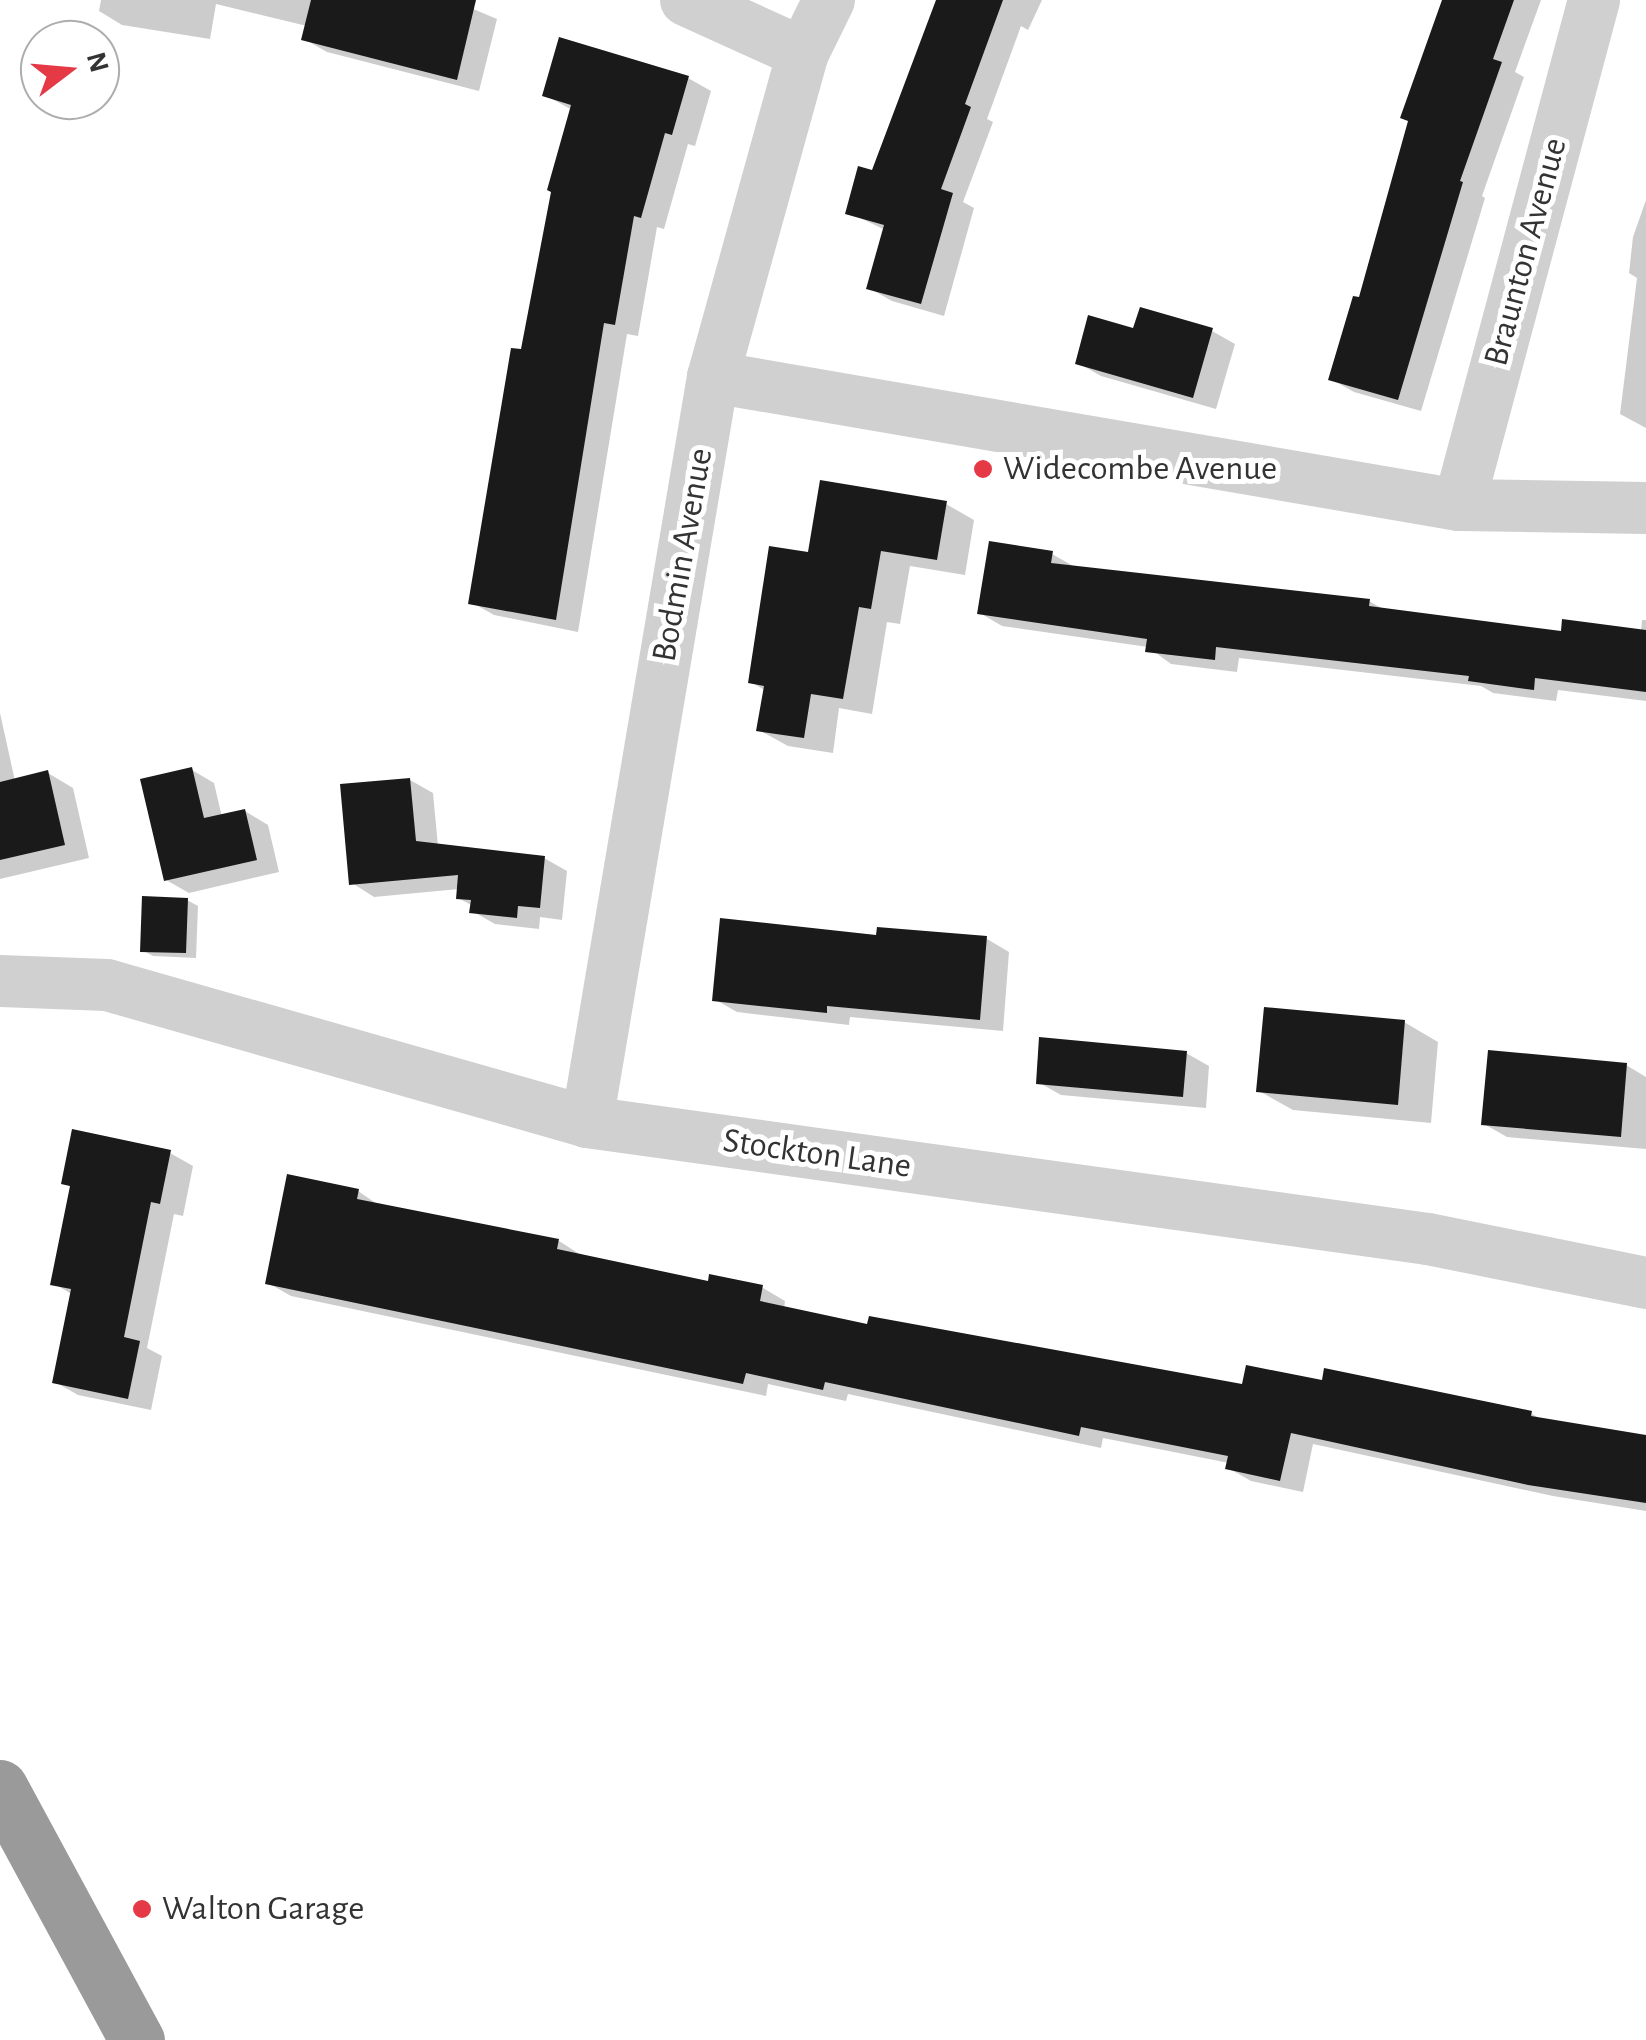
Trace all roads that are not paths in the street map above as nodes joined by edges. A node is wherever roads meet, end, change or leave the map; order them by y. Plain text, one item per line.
1 (686, 0) edge
2 (829, 0) edge
3 (1594, 0) edge
4 (803, 53) junction
5 (713, 376) junction
6 (1459, 505) junction
7 (1646, 508) edge
8 (0, 981) edge
9 (587, 1122) junction
10 (1646, 1283) edge
11 (0, 1787) edge
12 (137, 2040) edge

1 - 4 street
2 - 4 street, Bodmin Avenue
3 - 6 street, Braunton Avenue
4 - 5 street, Bodmin Avenue
5 - 6 street
5 - 9 street, Bodmin Avenue
6 - 7 street
8 - 9 street, Stockton Lane
9 - 10 street, Stockton Lane
11 - 12 highway

